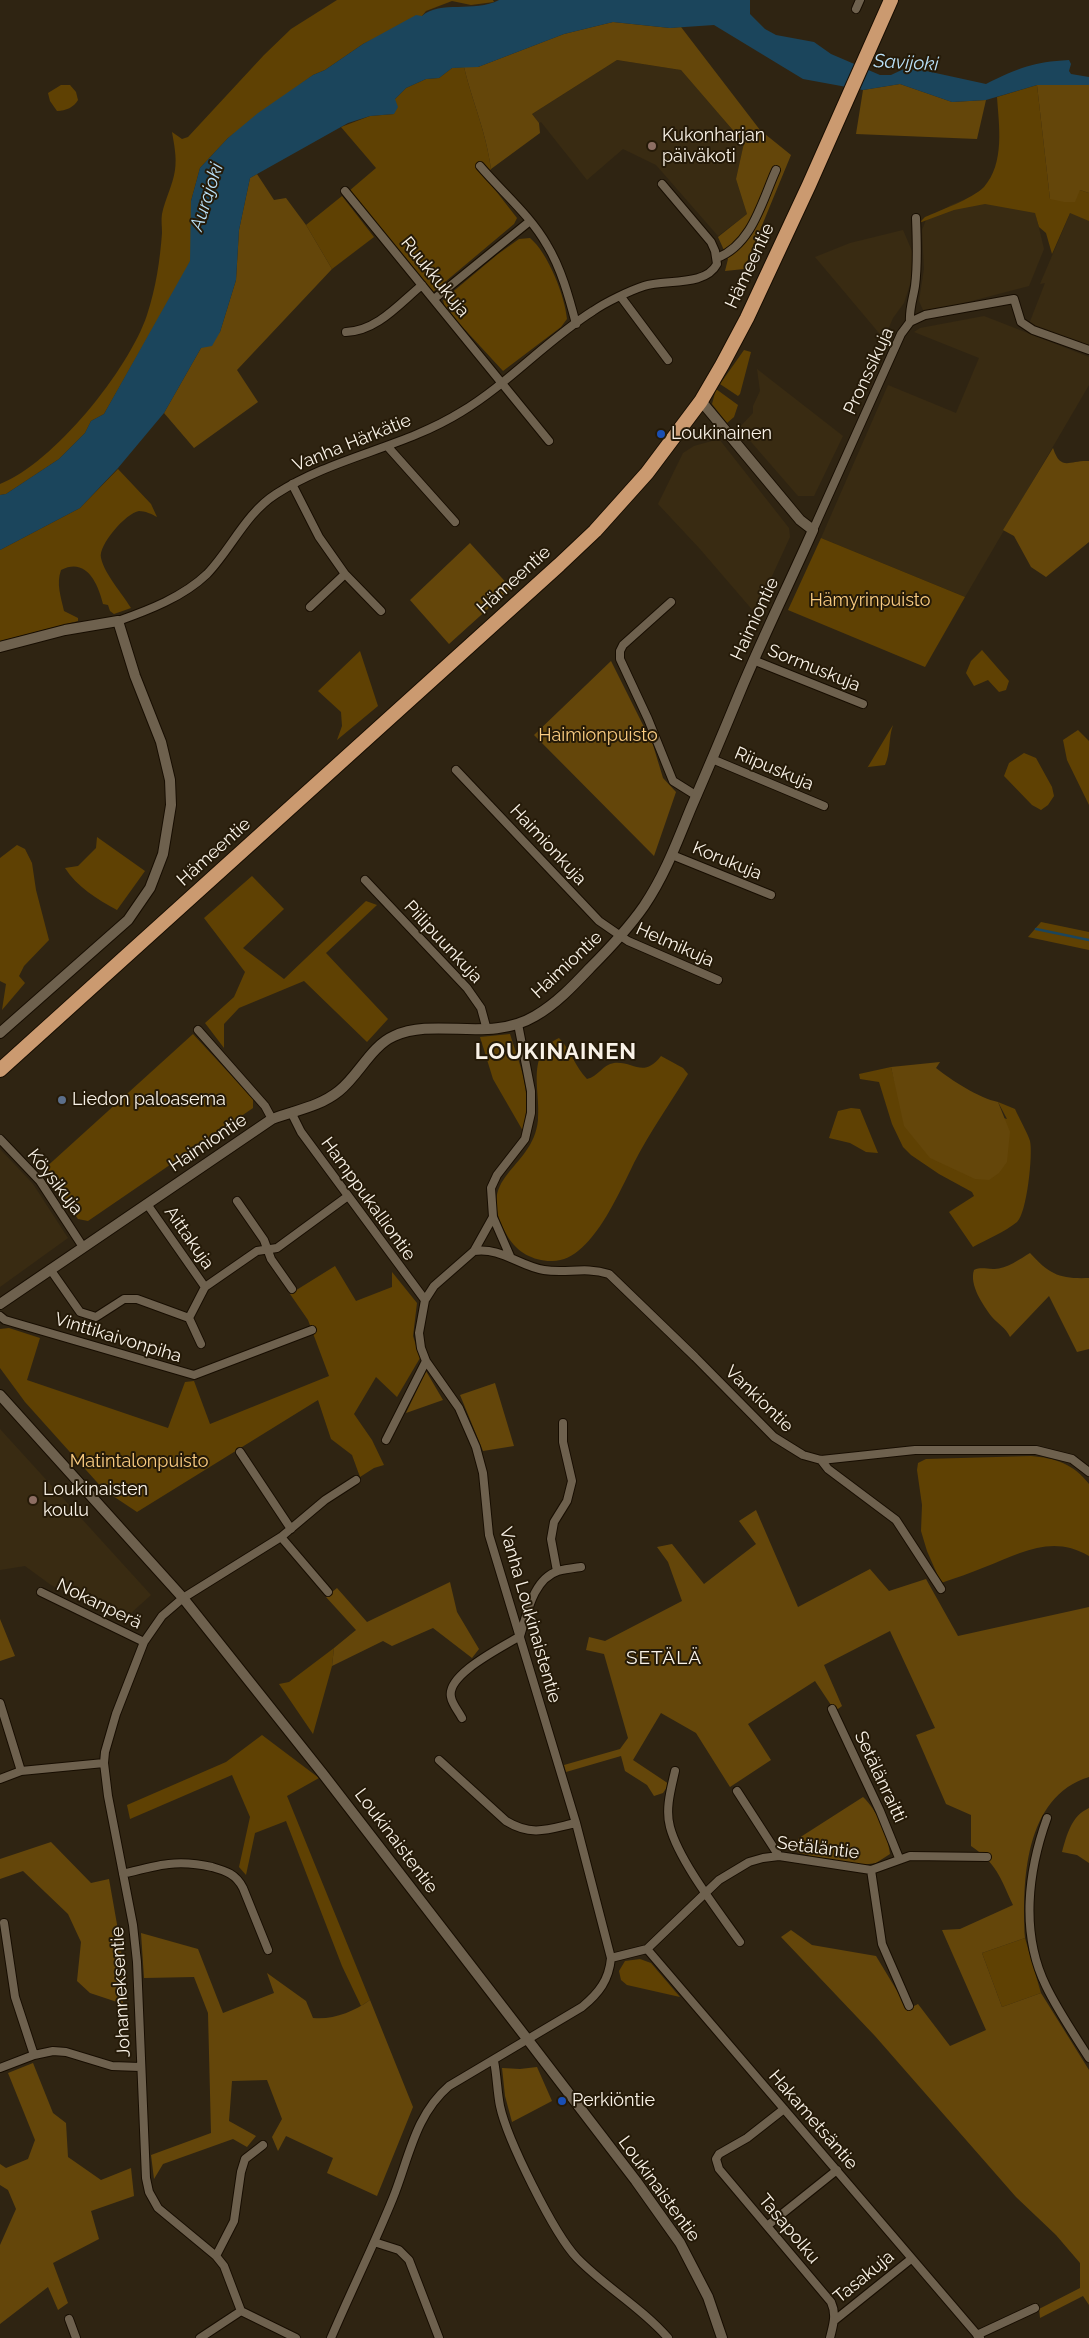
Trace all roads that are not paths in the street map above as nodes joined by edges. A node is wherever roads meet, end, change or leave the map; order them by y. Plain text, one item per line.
1 (860, 0) edge
2 (891, 0) edge
3 (856, 9) dead end
4 (480, 166) dead end
5 (776, 170) dead end
6 (662, 184) dead end
7 (345, 190) dead end
8 (916, 218) dead end
9 (530, 221) junction
10 (717, 258) junction
11 (422, 285) junction
12 (621, 298) junction
13 (434, 299) junction
14 (910, 322) junction
15 (576, 324) junction
16 (346, 332) dead end
17 (1089, 350) edge
18 (668, 360) dead end
19 (502, 382) junction
20 (701, 401) junction
21 (549, 441) dead end
22 (388, 447) junction
23 (292, 484) junction
24 (455, 522) dead end
25 (814, 530) junction
26 (345, 574) junction
27 (670, 602) dead end
28 (310, 607) dead end
29 (381, 612) dead end
30 (118, 621) junction
31 (0, 647) edge
32 (753, 660) junction
33 (863, 704) dead end
34 (712, 759) junction
35 (456, 770) dead end
36 (696, 796) junction
37 (824, 806) dead end
38 (672, 855) junction
39 (365, 880) dead end
40 (771, 895) dead end
41 (621, 937) junction
42 (718, 980) dead end
43 (518, 1024) junction
44 (198, 1030) dead end
45 (487, 1030) junction
46 (0, 1033) edge
47 (1, 1069) edge
48 (292, 1112) junction
49 (272, 1119) junction
50 (0, 1139) edge
51 (348, 1196) junction
52 (237, 1201) dead end
53 (147, 1204) junction
54 (493, 1217) junction
55 (83, 1247) junction
56 (267, 1250) junction
57 (474, 1251) junction
58 (510, 1256) junction
59 (50, 1269) junction
60 (205, 1287) junction
61 (292, 1289) dead end
62 (425, 1300) junction
63 (0, 1304) edge
64 (0, 1316) edge
65 (189, 1318) junction
66 (312, 1330) dead end
67 (200, 1344) dead end
68 (426, 1361) junction
69 (0, 1395) edge
70 (563, 1423) dead end
71 (386, 1440) dead end
72 (240, 1452) dead end
73 (821, 1460) junction
74 (1089, 1472) edge
75 (356, 1480) dead end
76 (291, 1529) junction
77 (281, 1537) junction
78 (581, 1567) dead end
79 (557, 1572) junction
80 (941, 1589) dead end
81 (41, 1592) dead end
82 (328, 1592) dead end
83 (183, 1598) junction
84 (520, 1636) junction
85 (144, 1642) junction
86 (0, 1703) edge
87 (832, 1709) dead end
88 (462, 1718) dead end
89 (439, 1760) dead end
90 (104, 1763) junction
91 (21, 1771) junction
92 (675, 1771) dead end
93 (0, 1779) edge
94 (737, 1792) dead end
95 (1048, 1818) dead end
96 (576, 1823) junction
97 (779, 1856) junction
98 (899, 1858) junction
99 (987, 1858) dead end
100 (871, 1870) junction
101 (123, 1874) junction
102 (705, 1892) junction
103 (4, 1923) dead end
104 (740, 1942) dead end
105 (647, 1949) junction
106 (268, 1950) dead end
107 (611, 1958) junction
108 (909, 2006) dead end
109 (528, 2040) junction
110 (34, 2055) junction
111 (1089, 2058) edge
112 (494, 2061) junction
113 (140, 2067) junction
114 (0, 2068) edge
115 (784, 2109) junction
116 (263, 2144) dead end
117 (837, 2170) junction
118 (767, 2226) junction
119 (374, 2242) junction
120 (216, 2256) junction
121 (911, 2258) junction
122 (1035, 2308) dead end
123 (241, 2311) junction
124 (69, 2319) dead end
125 (835, 2320) junction
126 (977, 2334) edge
127 (76, 2338) edge
128 (200, 2338) edge
129 (296, 2338) edge
130 (331, 2338) edge
131 (439, 2338) edge
132 (668, 2338) edge
133 (722, 2338) edge
134 (830, 2338) edge
135 (967, 2338) edge

1 - 3 street
2 - 20 highway, Hämeentie
4 - 9 street
5 - 10 street
6 - 10 street
7 - 11 street, Ruukkukuja
8 - 14 street, Pronssikuja
9 - 13 street
9 - 15 street
10 - 12 street, Vanha Härkätie
11 - 13 street, Ruukkukuja
11 - 16 street
12 - 15 street, Vanha Härkätie
12 - 18 street
13 - 19 street, Ruukkukuja
14 - 17 street
14 - 25 street, Pronssikuja
15 - 19 street, Vanha Härkätie
19 - 21 street, Ruukkukuja
19 - 22 street, Vanha Härkätie
20 - 25 street
20 - 47 highway, Hämeentie
22 - 23 street, Vanha Härkätie
22 - 24 street
23 - 26 street
23 - 30 street, Vanha Härkätie
25 - 32 street, Haimiontie
26 - 28 street
26 - 29 street
27 - 36 street
30 - 31 street, Vanha Härkätie
30 - 46 street
32 - 33 street, Sormuskuja
32 - 34 street, Haimiontie
34 - 36 street, Haimiontie
34 - 37 street, Riipuskuja
35 - 41 street, Haimionkuja
36 - 38 street, Haimiontie
38 - 40 street, Korukuja
38 - 41 street, Haimiontie
39 - 45 street, Piilipuunkuja
41 - 42 street, Helmikuja
41 - 43 street, Haimiontie
43 - 45 street, Haimiontie
43 - 54 street
44 - 49 street
45 - 48 street, Haimiontie
48 - 49 street, Haimiontie
48 - 51 street, Hamppukalliontie
49 - 53 street, Haimiontie
50 - 55 street, Köysikuja
51 - 56 street
51 - 62 street, Hamppukalliontie
52 - 56 street
53 - 55 street, Haimiontie
53 - 60 street, Aittakuja
54 - 57 street, Vanha Loukinaistentie
54 - 58 street
55 - 59 street, Haimiontie
56 - 60 street
56 - 61 street
57 - 58 street, Vankiontie
57 - 62 street, Vanha Loukinaistentie
58 - 73 street, Vankiontie
59 - 63 street, Haimiontie
59 - 65 street
60 - 65 street, Aittakuja
62 - 68 street, Vanha Loukinaistentie
64 - 66 street, Vinttikaivonpiha
65 - 67 street
68 - 71 street
68 - 84 street, Vanha Loukinaistentie
69 - 83 street, Loukinaistentie
70 - 79 street
72 - 76 street
73 - 74 street, Vankiontie
73 - 80 street
75 - 76 street, Johanneksentie
76 - 77 street, Johanneksentie
77 - 82 street
77 - 83 street, Johanneksentie
78 - 79 street
79 - 84 street
81 - 85 street, Nokanperä
83 - 85 street, Johanneksentie
83 - 109 street, Loukinaistentie
84 - 88 street
84 - 96 street, Vanha Loukinaistentie
85 - 90 street, Johanneksentie
86 - 91 street
87 - 98 street, Setälänraitti
89 - 96 street
90 - 91 street
90 - 101 street, Johanneksentie
91 - 93 street
92 - 102 street
94 - 97 street
95 - 111 street
96 - 107 street, Vanha Loukinaistentie
97 - 100 street, Setäläntie
97 - 102 street, Setäläntie
98 - 99 street, Setäläntie
98 - 100 street, Setäläntie
100 - 108 street
101 - 106 street
101 - 113 street, Johanneksentie
102 - 104 street
102 - 105 street, Setäläntie
103 - 110 street
105 - 107 street
105 - 115 street, Hakametsäntie
107 - 109 street
109 - 112 street
109 - 133 street, Loukinaistentie
110 - 113 street
110 - 114 street
112 - 119 street
112 - 132 street
113 - 120 street, Johanneksentie
115 - 117 street, Hakametsäntie
115 - 118 street, Tasapolku
116 - 120 street
117 - 118 street
117 - 121 street, Hakametsäntie
118 - 125 street, Tasapolku
119 - 130 street
119 - 131 street
120 - 123 street, Johanneksentie
121 - 125 street, Tasakuja
121 - 126 street, Hakametsäntie
122 - 126 street
123 - 128 street
123 - 129 street
124 - 127 street
125 - 134 street
126 - 135 street

